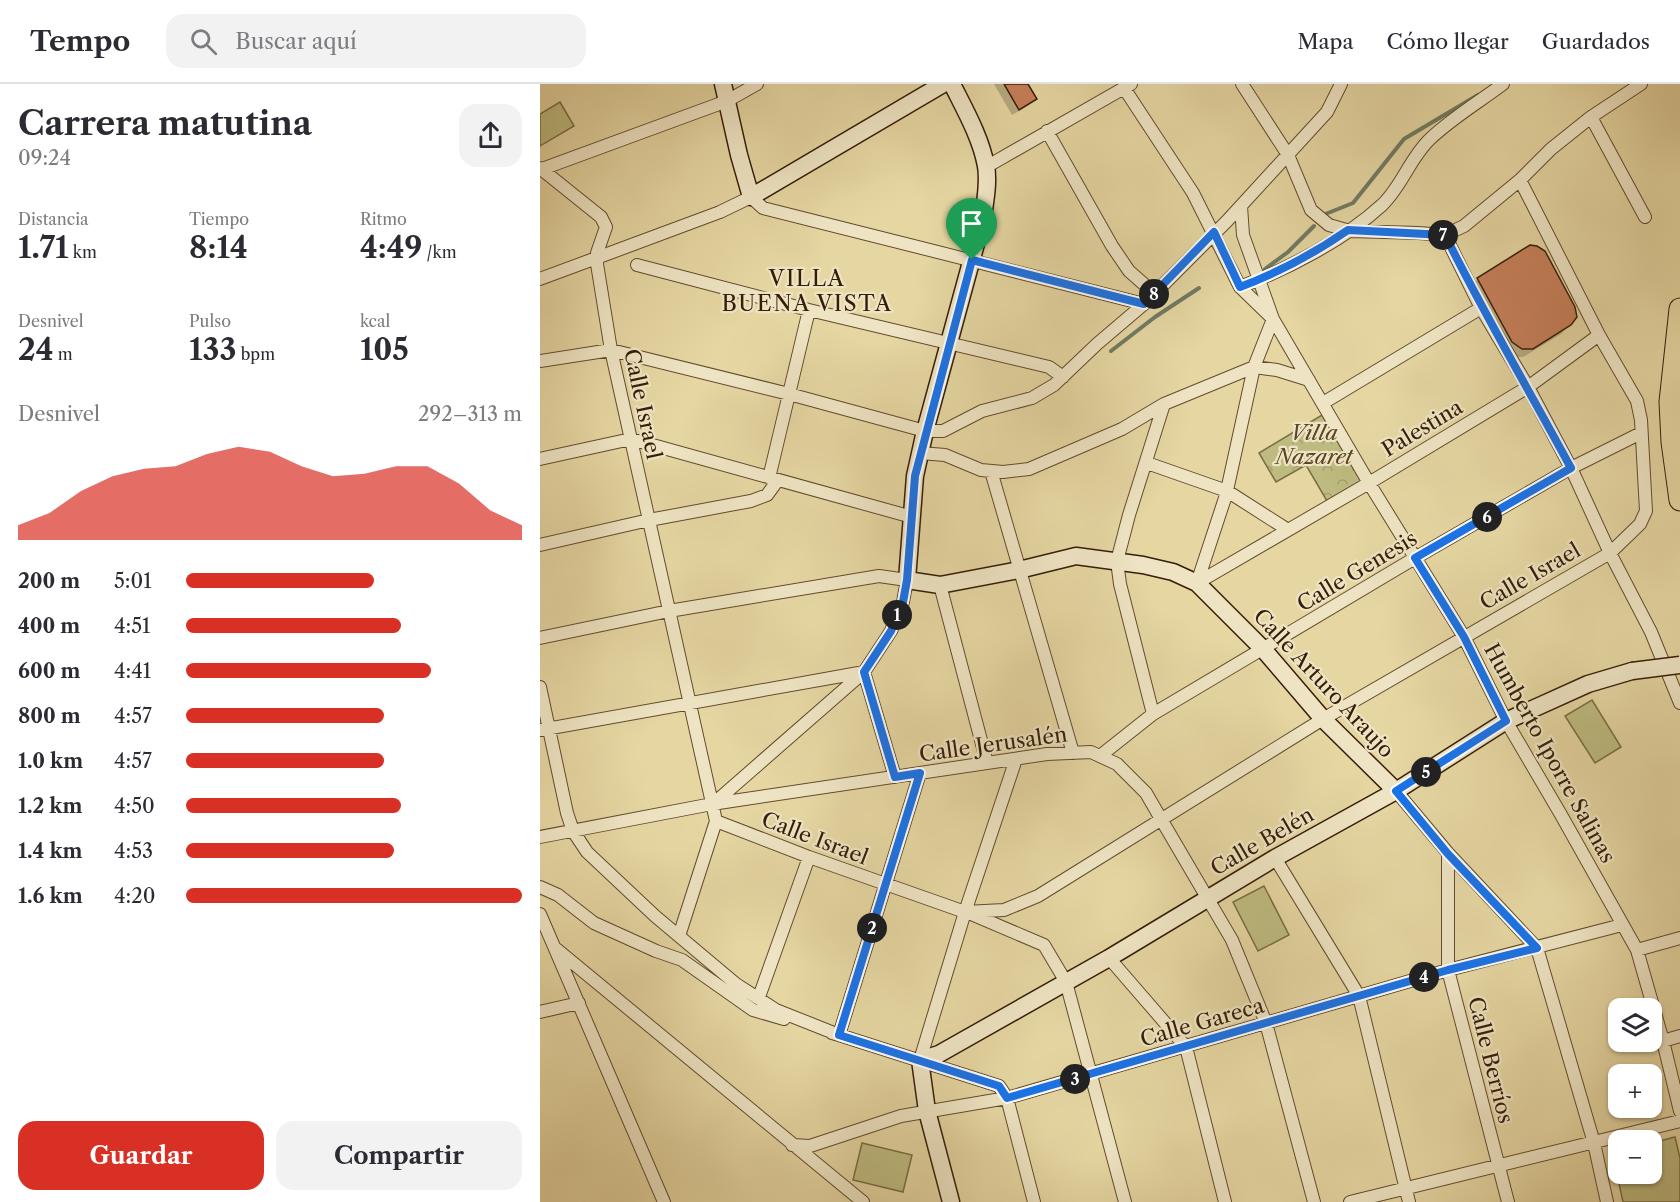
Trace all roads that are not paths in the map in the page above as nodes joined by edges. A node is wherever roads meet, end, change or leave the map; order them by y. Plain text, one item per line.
1 (723, 84) edge
2 (757, 84) edge
3 (943, 84) edge
4 (952, 84) edge
5 (1242, 84) edge
6 (1341, 84) edge
7 (1503, 84) edge
8 (1641, 84) edge
9 (1128, 86) edge
10 (727, 101) junction
11 (1591, 117) junction
12 (1047, 131) junction
13 (1288, 155) junction
14 (986, 166) junction
15 (541, 168) edge
16 (1520, 180) junction
17 (751, 197) junction
18 (1241, 206) junction
19 (1645, 217) dead end
20 (1348, 230) junction
21 (1214, 232) junction
22 (1445, 235) junction
23 (597, 258) junction
24 (972, 260) junction
25 (637, 265) dead end
26 (540, 279) edge
27 (1258, 280) junction
28 (1240, 287) junction
29 (1154, 293) junction
30 (1144, 304) junction
31 (1481, 308) junction
32 (1680, 309) edge
33 (809, 310) junction
34 (1273, 319) junction
35 (1599, 335) junction
36 (949, 344) junction
37 (611, 350) junction
38 (540, 361) edge
39 (1254, 367) junction
40 (1062, 377) junction
41 (1309, 380) junction
42 (1528, 387) junction
43 (789, 394) junction
44 (1323, 403) junction
45 (1164, 404) junction
46 (926, 431) junction
47 (1641, 433) junction
48 (631, 439) junction
49 (920, 453) junction
50 (540, 459) edge
51 (1147, 463) junction
52 (1571, 468) junction
53 (991, 471) junction
54 (773, 479) junction
55 (1370, 483) junction
56 (1227, 490) junction
57 (1680, 500) edge
58 (912, 517) junction
59 (649, 520) junction
60 (1288, 530) junction
61 (540, 545) edge
62 (1610, 553) junction
63 (1415, 558) junction
64 (1117, 561) junction
65 (1019, 570) junction
66 (907, 580) junction
67 (1197, 583) junction
68 (940, 585) junction
69 (669, 611) junction
70 (1464, 637) junction
71 (540, 638) edge
72 (1263, 650) junction
73 (1680, 665) edge
74 (864, 672) junction
75 (540, 687) edge
76 (690, 703) junction
77 (1680, 703) edge
78 (1153, 714) junction
79 (1323, 719) junction
80 (1506, 721) junction
81 (545, 729) edge
82 (1073, 753) junction
83 (1101, 756) junction
84 (1016, 759) junction
85 (987, 763) junction
86 (920, 773) junction
87 (895, 777) junction
88 (1396, 791) junction
89 (712, 804) junction
90 (1161, 819) junction
91 (716, 821) junction
92 (573, 831) junction
93 (540, 837) edge
94 (1448, 854) junction
95 (809, 858) junction
96 (1275, 858) junction
97 (886, 885) junction
98 (540, 887) edge
99 (1208, 898) junction
100 (965, 912) junction
101 (540, 914) edge
102 (1622, 925) junction
103 (679, 936) junction
104 (1680, 938) edge
105 (555, 948) junction
106 (1537, 948) junction
107 (1637, 950) junction
108 (1109, 958) junction
109 (1448, 970) junction
110 (1066, 982) junction
111 (1359, 996) junction
112 (759, 998) junction
113 (579, 1003) junction
114 (540, 1012) edge
115 (1266, 1023) junction
116 (839, 1035) junction
117 (1680, 1036) edge
118 (1663, 1041) junction
119 (1186, 1047) junction
120 (920, 1060) junction
121 (1092, 1074) junction
122 (1007, 1098) junction
123 (927, 1111) junction
124 (1680, 1111) edge
125 (1680, 1121) edge
126 (1594, 1143) junction
127 (792, 1145) junction
128 (1499, 1166) junction
129 (1405, 1189) junction
130 (664, 1202) edge
131 (863, 1202) edge
132 (951, 1202) edge
133 (1034, 1202) edge
134 (1125, 1202) edge
135 (1225, 1202) edge
136 (1314, 1202) edge
137 (1350, 1202) edge
138 (1409, 1202) edge
139 (1508, 1202) edge
140 (1607, 1202) edge

1 - 10 street
2 - 10 street
3 - 17 street
4 - 14 street
5 - 13 street
6 - 13 street
7 - 20 street
8 - 11 street
9 - 12 street
9 - 21 street, Humberto Iporre Salinas
10 - 15 street
10 - 17 street
11 - 16 street
11 - 19 street
12 - 14 street
12 - 29 street
13 - 18 street
13 - 20 street
14 - 24 street
15 - 23 street, Calle Israel
16 - 22 street
16 - 35 street
17 - 23 street
17 - 24 street
18 - 21 street
18 - 27 street
20 - 22 street
20 - 27 street
21 - 28 street, Humberto Iporre Salinas
21 - 29 street
22 - 31 street
23 - 26 street
23 - 37 street, Calle Israel
24 - 30 street
24 - 36 street
25 - 33 street
27 - 28 street
27 - 34 street
28 - 34 street, Humberto Iporre Salinas
29 - 30 street
30 - 40 street
31 - 42 street
31 - 44 street
32 - 57 highway
33 - 36 street
33 - 43 street
34 - 39 street
34 - 41 street, Humberto Iporre Salinas
35 - 42 street, Palestina
35 - 47 street
36 - 40 street
36 - 46 street
37 - 38 street
37 - 43 street
37 - 48 street, Calle Israel
39 - 41 street
39 - 45 street
39 - 56 street
40 - 46 street
41 - 44 street, Humberto Iporre Salinas
42 - 52 street
42 - 55 street, Palestina
43 - 46 street
43 - 54 street
44 - 55 street, Humberto Iporre Salinas
45 - 51 street
45 - 53 street
46 - 49 street
47 - 52 street, Calle Genesis
47 - 62 street, Calle Israel
48 - 50 street
48 - 54 street
48 - 59 street, Calle Israel
49 - 53 street
49 - 58 street
51 - 56 street
51 - 64 street
52 - 62 street
52 - 63 street, Calle Genesis
53 - 65 street
54 - 58 street
54 - 59 street
55 - 60 street, Palestina
55 - 63 street, Humberto Iporre Salinas
56 - 60 street
56 - 67 street
58 - 66 street
59 - 61 street
59 - 69 street, Calle Israel
60 - 67 street, Palestina
62 - 70 street, Calle Israel
62 - 77 street
63 - 70 street, Humberto Iporre Salinas
63 - 72 street, Calle Genesis
64 - 65 street, Calle Arturo Araujo
64 - 67 street, Calle Arturo Araujo
64 - 78 street
65 - 68 street, Calle Arturo Araujo
65 - 82 street
66 - 68 street, Calle Arturo Araujo
66 - 69 street
66 - 74 street
67 - 72 street, Calle Arturo Araujo
68 - 85 street
69 - 71 street
69 - 76 street, Calle Israel
70 - 79 street, Calle Israel
70 - 80 street, Humberto Iporre Salinas
72 - 78 street, Calle Genesis
72 - 79 street, Calle Arturo Araujo
73 - 80 street, Calle Belén, bridge
74 - 76 street
74 - 87 street
74 - 89 street
75 - 81 street
76 - 81 street
76 - 89 street, Calle Israel
78 - 83 street, Calle Genesis
79 - 88 street, Calle Arturo Araujo
79 - 90 street, Calle Israel
80 - 88 street, Calle Belén
80 - 102 street, Humberto Iporre Salinas
81 - 92 street
82 - 83 street, Calle Jerusalén
82 - 84 street, Calle Jerusalén
83 - 90 street, Calle Jerusalén
84 - 85 street, Calle Jerusalén
84 - 100 street
85 - 86 street, Calle Jerusalén
86 - 87 street, Calle Jerusalén
86 - 97 street
87 - 89 street, Calle Jerusalén
88 - 94 street, Calle Arturo Araujo
88 - 96 street, Calle Belén
89 - 91 street, Calle Israel
89 - 92 street, Calle Jerusalén
90 - 99 street, Calle Jerusalén
90 - 100 street, Calle Israel
91 - 95 street, Calle Israel
91 - 103 street
92 - 93 street, Calle Jerusalén
92 - 103 street
94 - 106 street, Calle Arturo Araujo
94 - 109 street, Calle Berríos
95 - 97 street, Calle Israel
95 - 112 street
96 - 99 street, Calle Belén
96 - 111 street
97 - 100 street, Calle Israel
97 - 116 street
98 - 116 street
99 - 108 street, Calle Belén
99 - 115 street, Calle Jerusalén
100 - 110 street
100 - 120 street
101 - 105 street
102 - 106 street, Calle Gareca
102 - 107 street, Humberto Iporre Salinas
103 - 112 street
104 - 107 street
105 - 113 street
105 - 127 street
106 - 109 street, Calle Gareca
106 - 126 street, Calle Arturo Araujo
107 - 118 street, Humberto Iporre Salinas
108 - 110 street, Calle Belén
108 - 119 street
109 - 111 street, Calle Gareca
109 - 128 street, Calle Berríos
110 - 120 street, Calle Belén
110 - 121 street
111 - 115 street, Calle Gareca
111 - 129 street
112 - 116 street
113 - 114 street
113 - 130 street
115 - 119 street, Calle Gareca
115 - 136 street, Calle Jerusalén
116 - 120 street
117 - 118 street
118 - 124 street, Humberto Iporre Salinas
119 - 121 street, Calle Gareca
119 - 135 street
120 - 122 street
120 - 123 street
121 - 122 street, Calle Gareca
121 - 134 street
122 - 123 street, Calle Gareca
122 - 133 street
123 - 127 street, Calle Gareca
123 - 132 street
125 - 126 street
126 - 128 street
126 - 140 street, Calle Arturo Araujo
127 - 131 street
128 - 129 street
128 - 139 street, Calle Berríos
129 - 137 street
129 - 138 street

